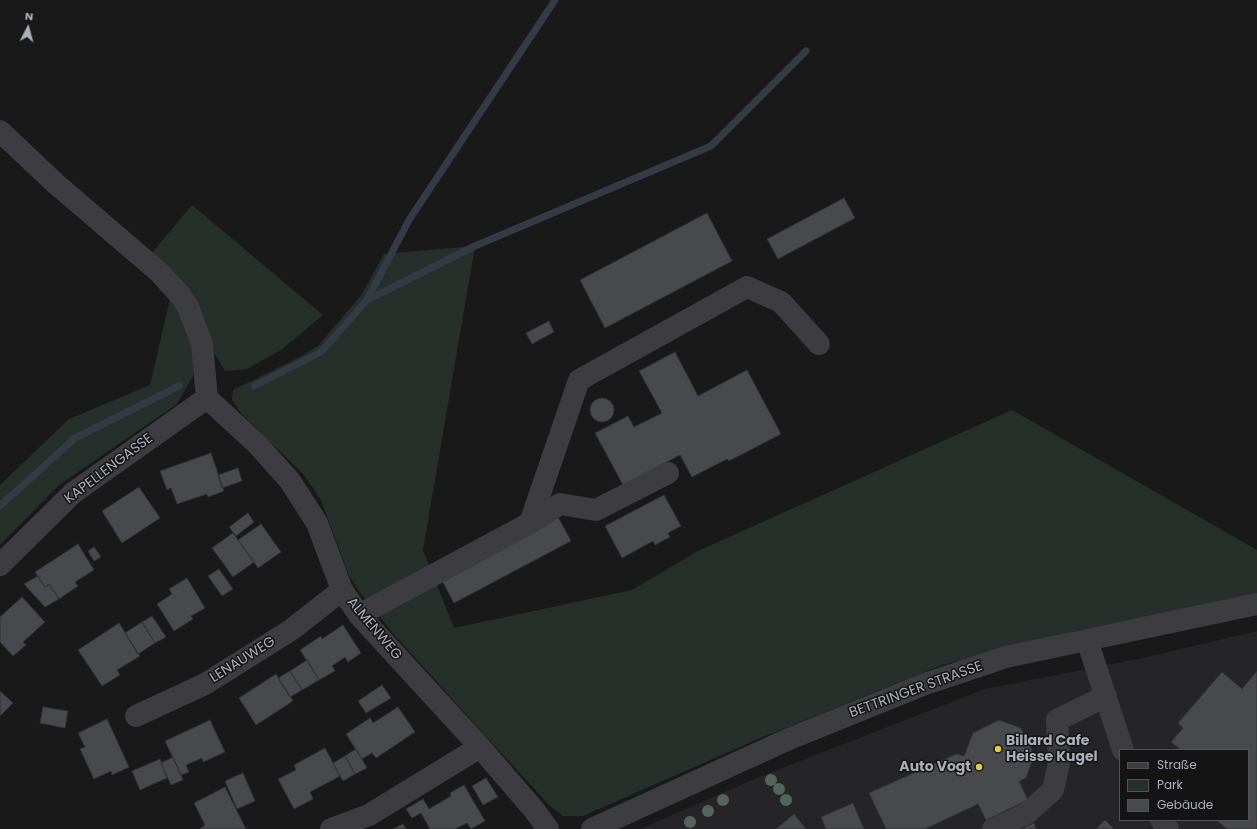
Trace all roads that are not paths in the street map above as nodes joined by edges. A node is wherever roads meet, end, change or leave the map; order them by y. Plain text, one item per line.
1 (0, 131) edge
2 (819, 344) dead end
3 (207, 398) junction
4 (668, 473) dead end
5 (530, 523) junction
6 (0, 565) edge
7 (342, 590) junction
8 (1257, 604) edge
9 (359, 615) junction
10 (1087, 640) junction
11 (1106, 696) junction
12 (136, 716) dead end
13 (480, 747) junction
14 (1124, 749) edge
15 (1162, 821) edge
16 (331, 829) edge
17 (548, 829) edge
18 (592, 829) edge
19 (993, 829) edge
20 (1168, 829) edge

1 - 3 street
2 - 5 street
3 - 6 street, KAPELLENGASSE
3 - 7 street, ALMENWEG
4 - 5 street
5 - 9 street
7 - 9 street, ALMENWEG
7 - 12 street, LENAUWEG
8 - 10 street, BETTRINGER STRASSE
9 - 13 street, ALMENWEG
10 - 11 street
10 - 18 street, BETTRINGER STRASSE
11 - 14 street
11 - 19 street
13 - 16 street
13 - 17 street, ALMENWEG
15 - 20 street

